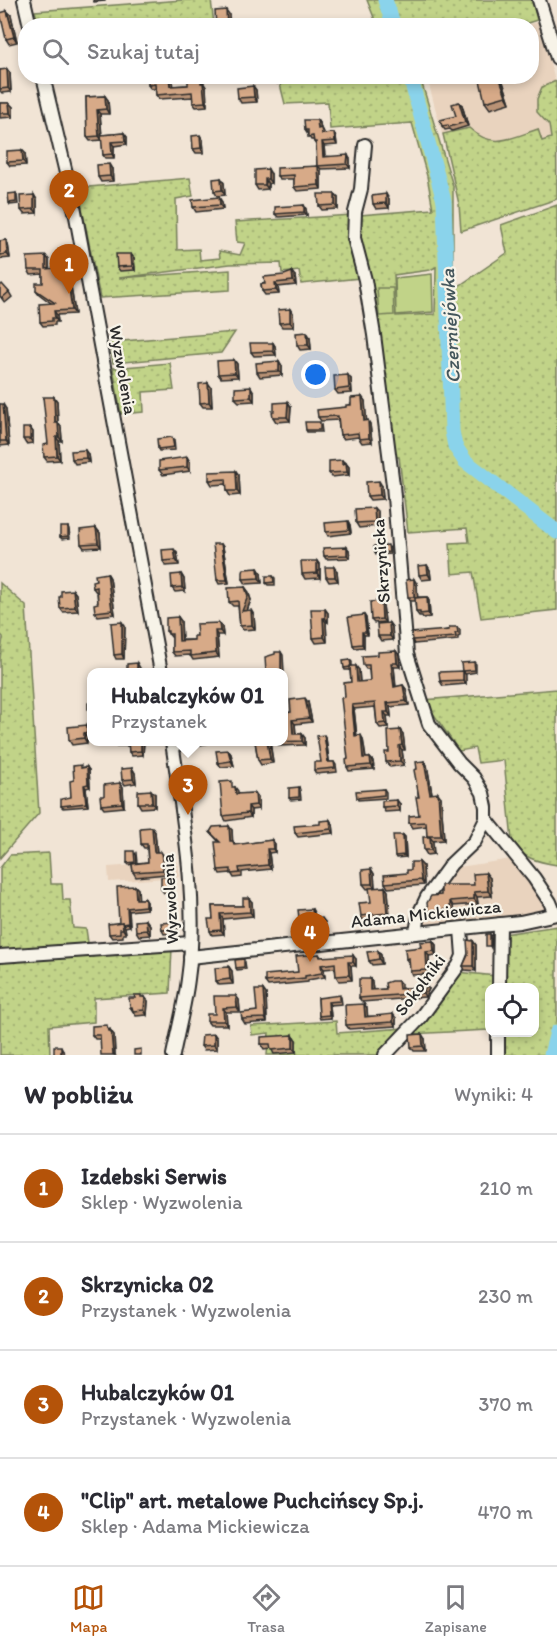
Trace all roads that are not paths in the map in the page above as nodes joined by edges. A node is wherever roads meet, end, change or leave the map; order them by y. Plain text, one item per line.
1 (24, 0) edge
2 (539, 0) edge
3 (28, 18) edge
4 (557, 58) edge
5 (45, 84) edge
6 (365, 145) dead end
7 (159, 668) edge
8 (173, 746) edge
9 (486, 819) junction
10 (556, 914) edge
11 (500, 924) junction
12 (461, 929) junction
13 (416, 933) junction
14 (190, 943) junction
15 (0, 957) edge
16 (190, 957) junction
17 (499, 983) edge
18 (498, 1037) edge
19 (173, 1055) edge
20 (385, 1055) edge
21 (498, 1055) edge

1 - 3 street
2 - 4 street
5 - 7 street, Wyzwolenia
6 - 9 street, Skrzynicka
8 - 14 street, Wyzwolenia
9 - 10 street
9 - 13 street
10 - 11 street, Adama Mickiewicza
11 - 12 street, Adama Mickiewicza
11 - 17 street
12 - 13 street, Adama Mickiewicza
12 - 20 street, Sokolniki
13 - 16 street, Adama Mickiewicza
14 - 15 street
14 - 16 street, Wyzwolenia
16 - 19 street, Wyzwolenia
18 - 21 street

